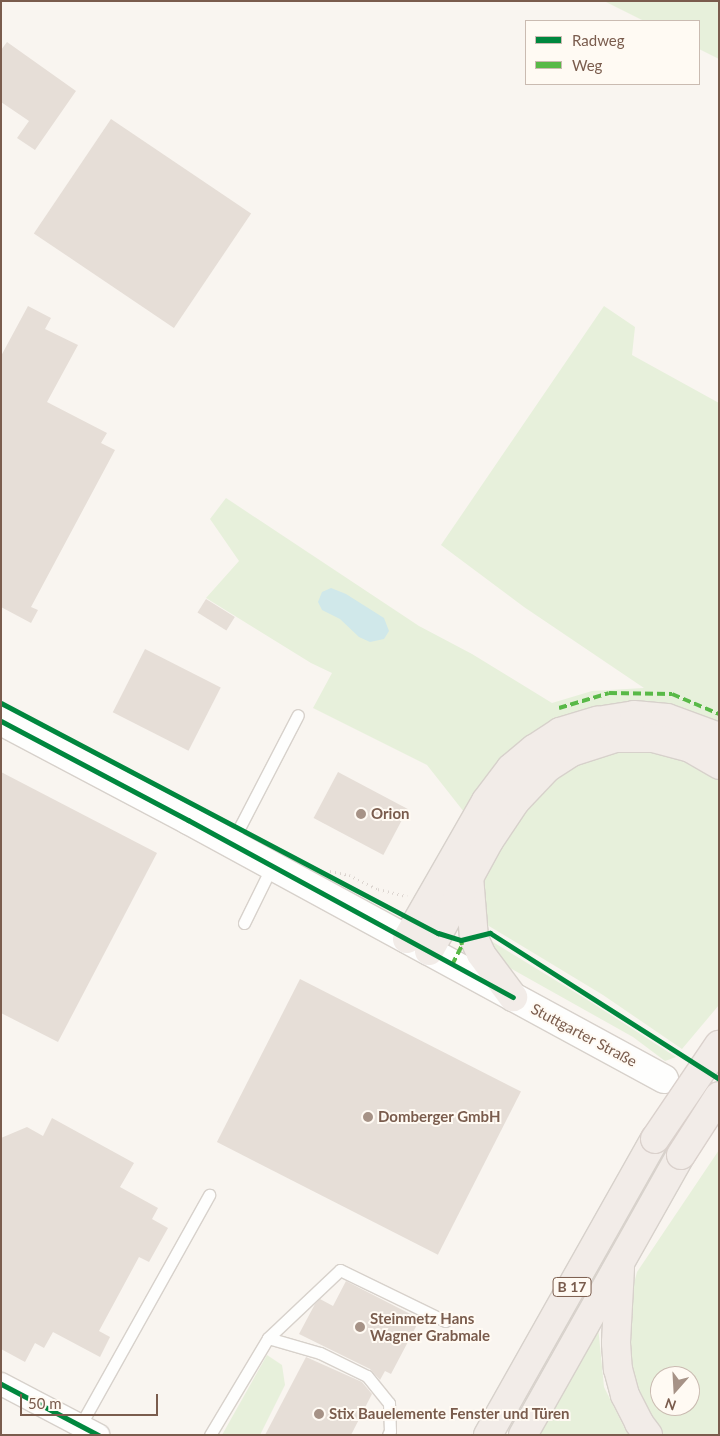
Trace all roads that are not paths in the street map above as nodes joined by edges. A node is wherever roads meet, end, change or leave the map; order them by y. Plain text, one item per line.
1 (298, 715) dead end
2 (1, 722) edge
3 (719, 737) edge
4 (719, 765) edge
5 (231, 844) junction
6 (272, 866) junction
7 (469, 876) junction
8 (244, 923) dead end
9 (418, 945) junction
10 (513, 998) junction
11 (719, 1045) edge
12 (664, 1079) dead end
13 (719, 1096) edge
14 (209, 1195) dead end
15 (620, 1261) junction
16 (445, 1322) dead end
17 (268, 1338) junction
18 (1, 1384) edge
19 (89, 1430) edge
20 (210, 1435) edge
21 (388, 1435) edge
22 (488, 1435) edge
23 (523, 1435) edge
24 (648, 1435) edge

1 - 5 lane
2 - 5 main road, Stuttgarter Straße
3 - 9 highway
4 - 7 highway
5 - 6 main road, Stuttgarter Straße
6 - 8 lane
6 - 9 main road, Stuttgarter Straße
7 - 9 highway
7 - 10 highway
9 - 10 main road, Stuttgarter Straße
10 - 12 main road, Stuttgarter Straße
11 - 22 highway, B 17, bridge
13 - 15 highway, B 17, bridge
14 - 19 lane
15 - 23 highway, B 17
15 - 24 highway
16 - 17 lane
17 - 20 lane
17 - 21 lane
18 - 19 street

